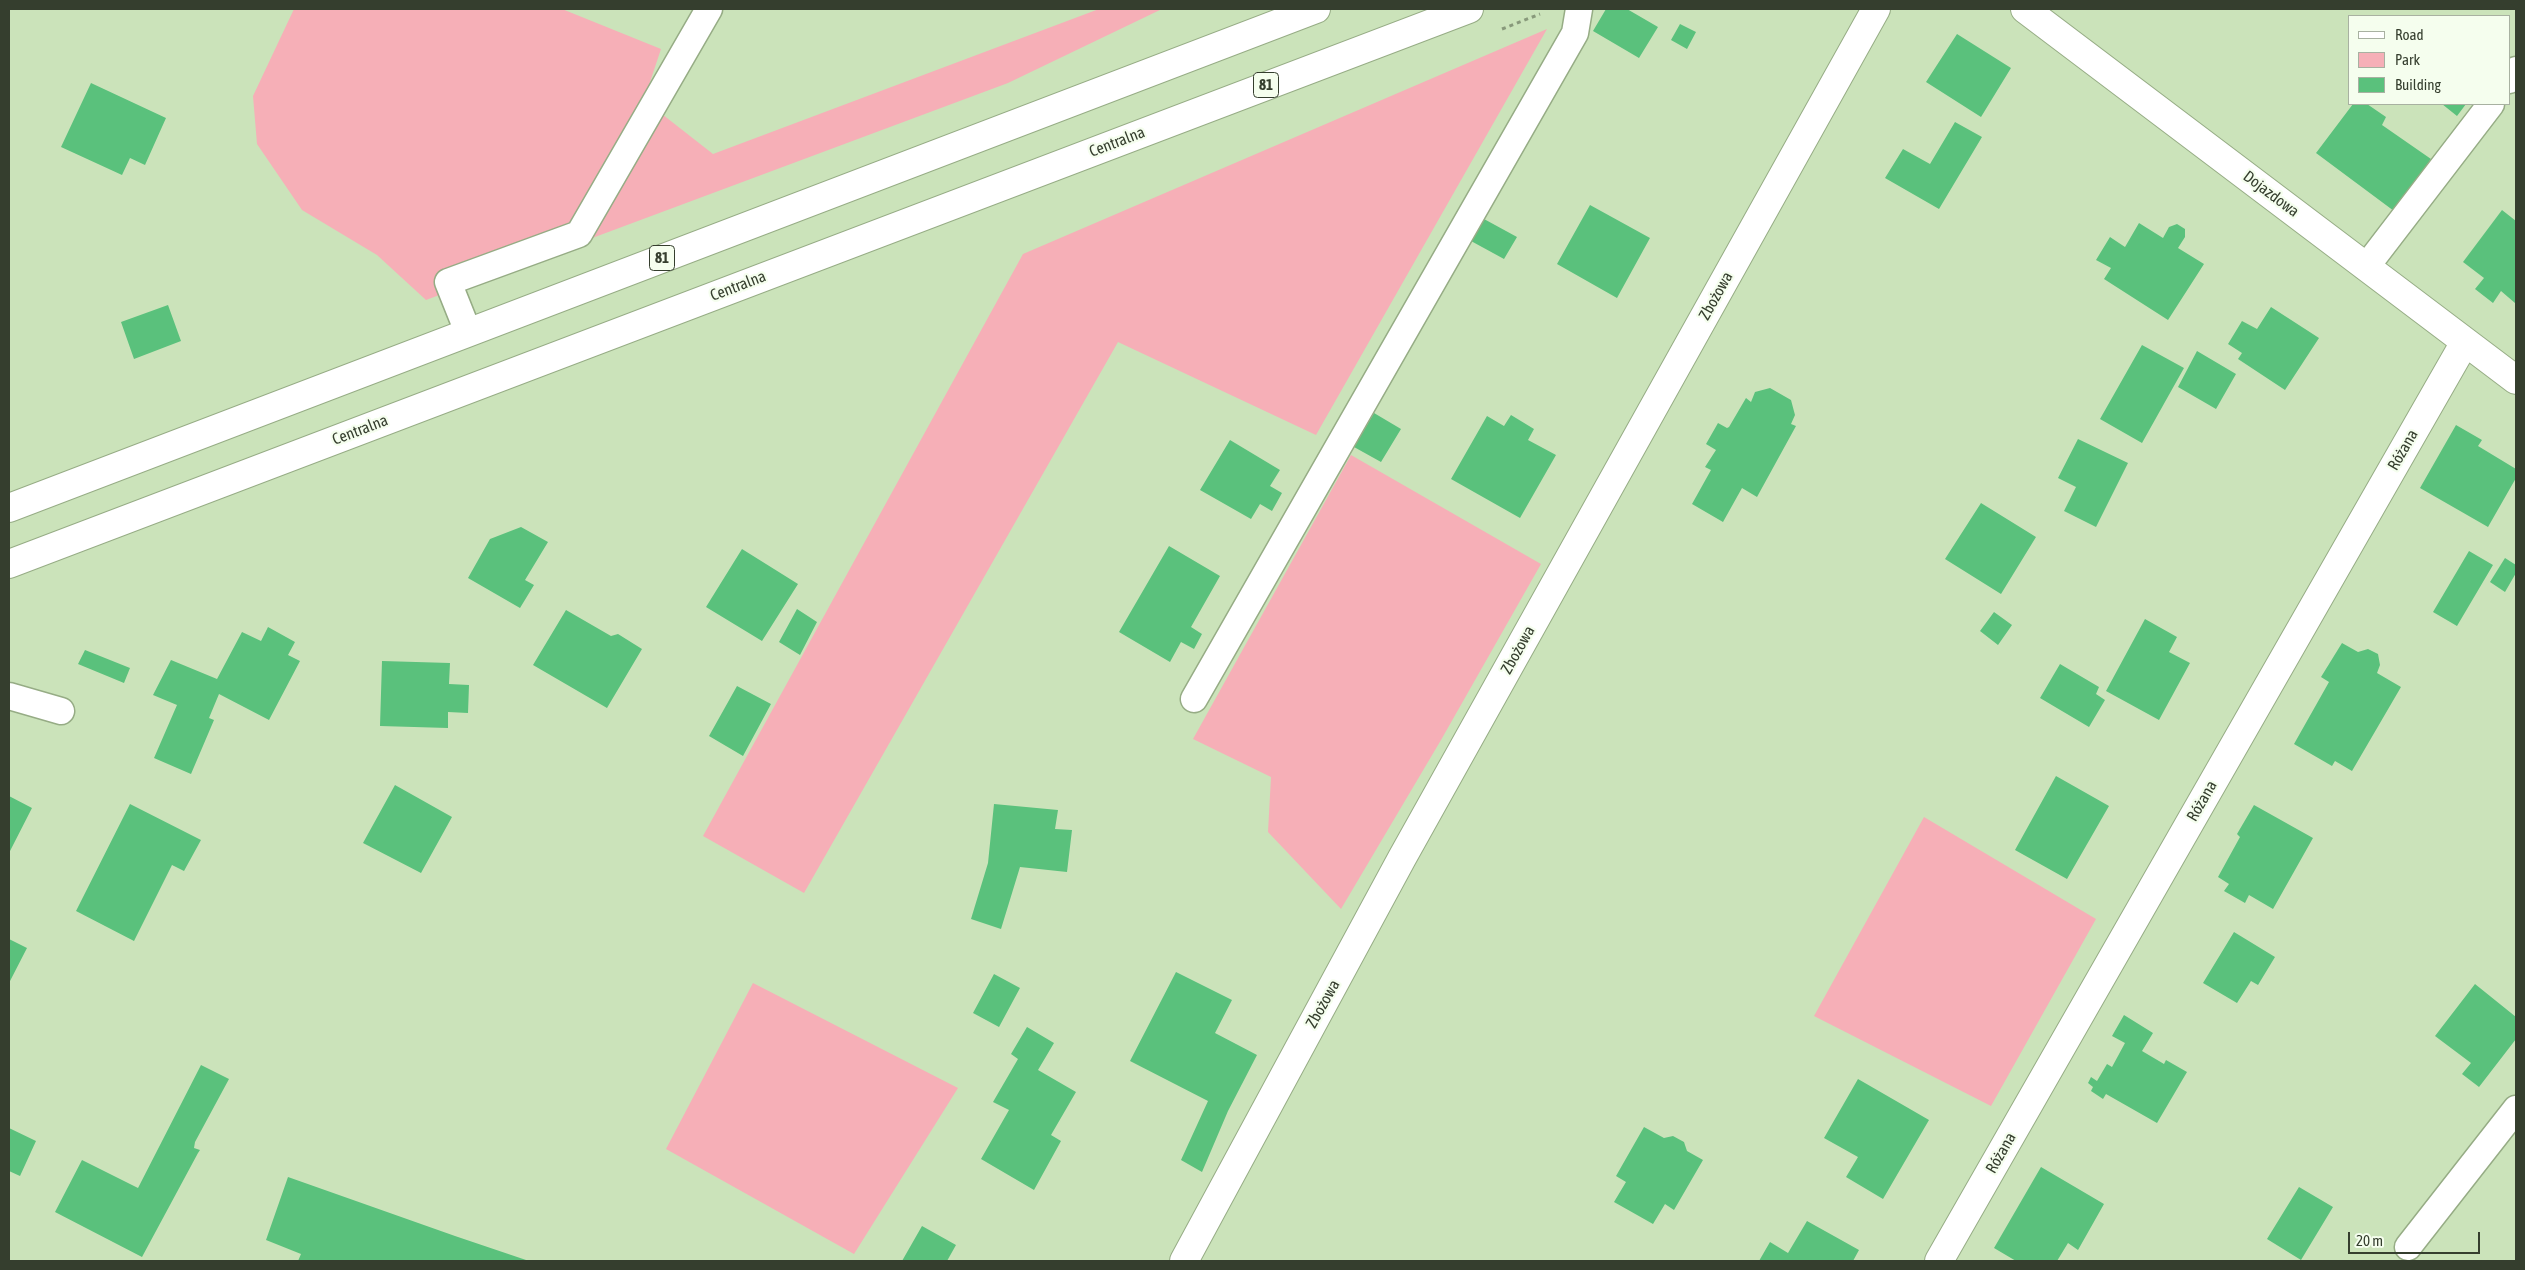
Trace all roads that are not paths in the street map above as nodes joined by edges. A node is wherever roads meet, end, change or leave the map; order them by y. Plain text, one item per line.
1 (709, 9) edge
2 (1316, 9) edge
3 (1468, 9) edge
4 (1580, 9) edge
5 (1876, 9) edge
6 (2025, 9) edge
7 (2490, 105) edge
8 (2366, 267) junction
9 (468, 332) junction
10 (2465, 342) junction
11 (2516, 380) edge
12 (9, 508) edge
13 (9, 564) edge
14 (9, 696) edge
15 (1194, 699) dead end
16 (61, 711) dead end
17 (2516, 1109) edge
18 (2408, 1247) dead end
19 (1184, 1261) edge
20 (1939, 1261) edge

1 - 9 lane
2 - 9 street, 81
3 - 13 street, Centralna / 81
4 - 15 lane
5 - 19 street, Zbożowa
6 - 8 street, Dojazdowa
7 - 8 lane
8 - 10 street, Dojazdowa
9 - 12 street, 81
10 - 11 street, Dojazdowa
10 - 20 street, Różana
14 - 16 lane
17 - 18 lane

